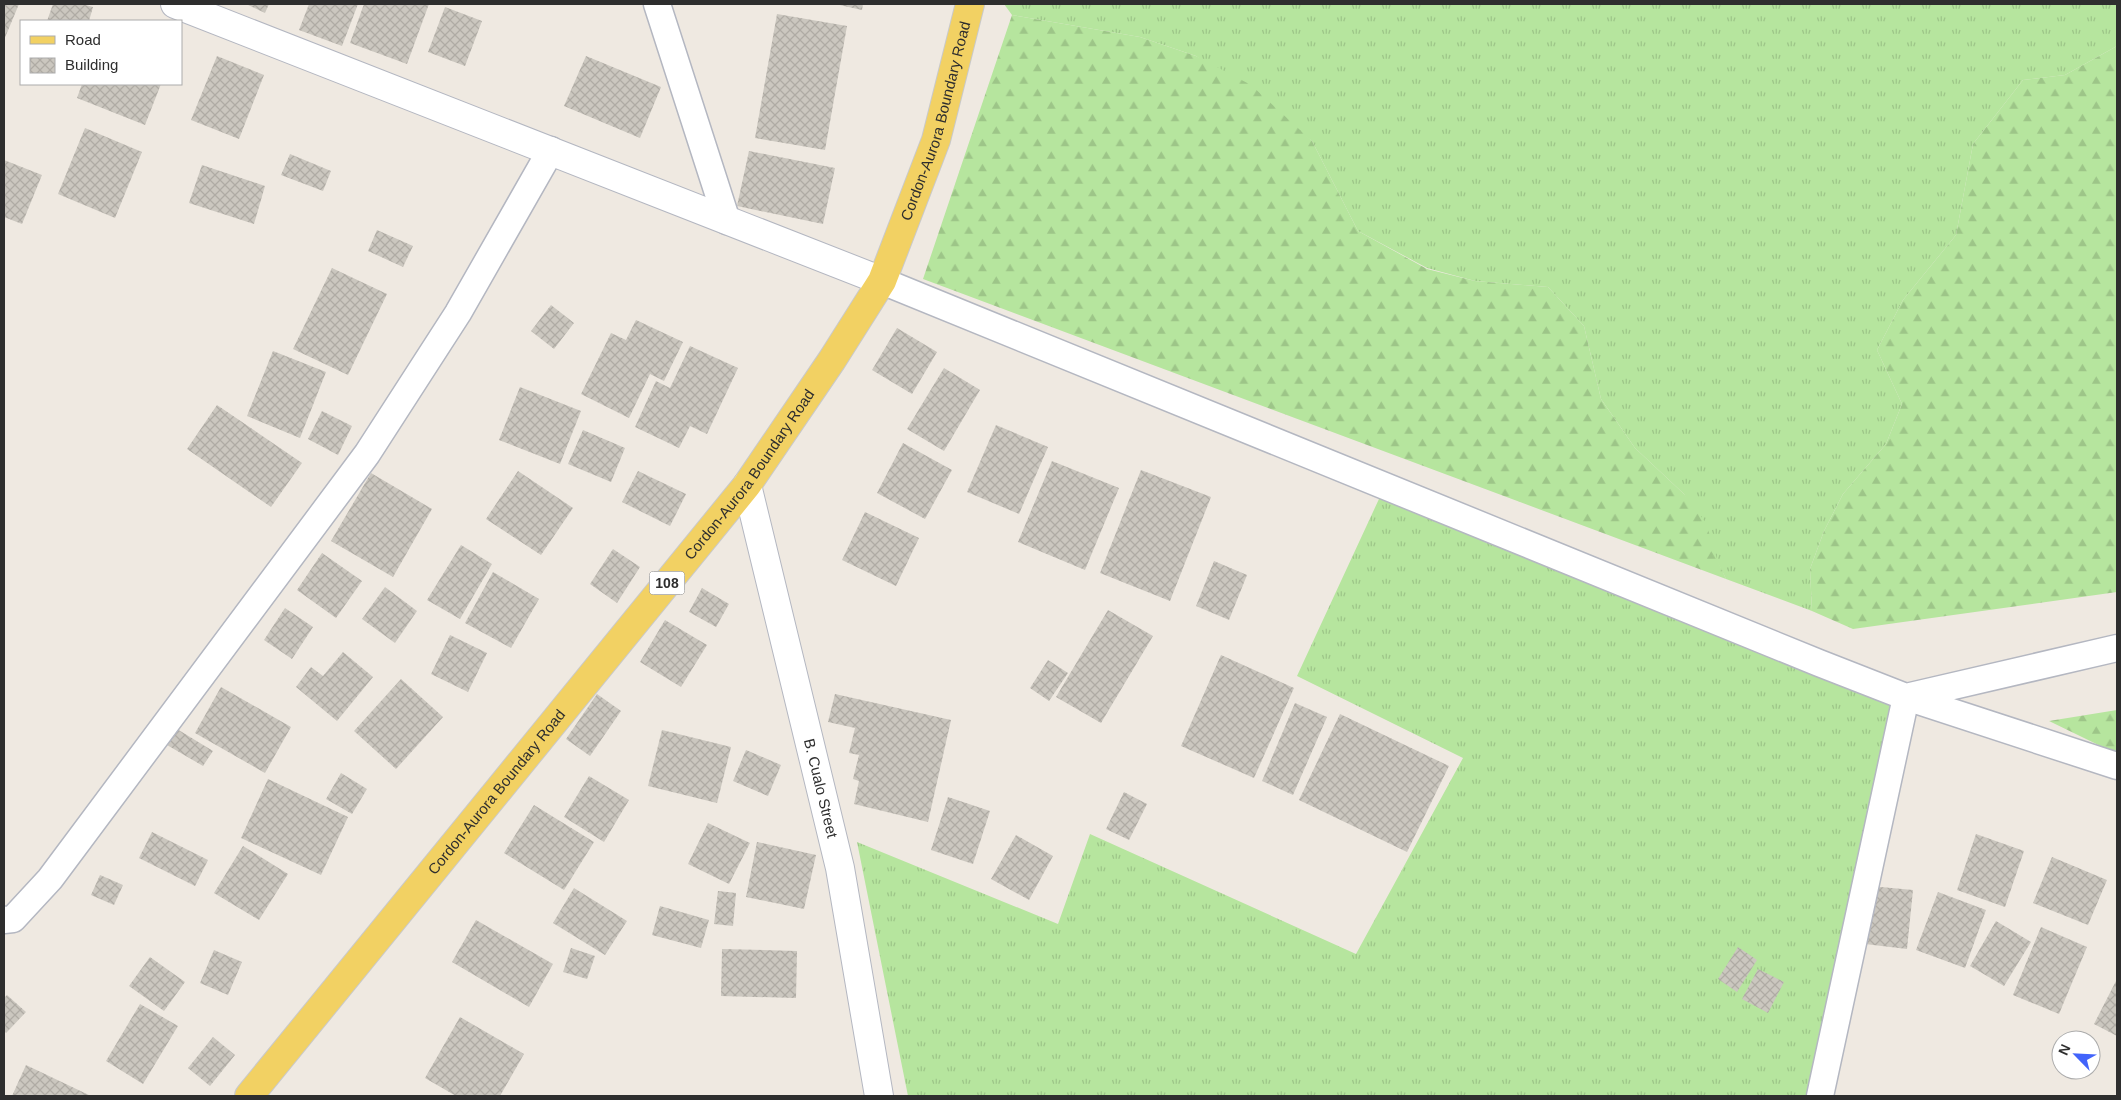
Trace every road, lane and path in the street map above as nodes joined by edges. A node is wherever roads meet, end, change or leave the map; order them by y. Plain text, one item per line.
1 (175, 4) edge
2 (657, 4) edge
3 (970, 4) edge
4 (552, 150) junction
5 (727, 221) junction
6 (882, 281) junction
7 (747, 485) junction
8 (2117, 648) edge
9 (1906, 697) junction
10 (2117, 766) edge
11 (4, 920) edge
12 (249, 1096) edge
13 (879, 1096) edge
14 (1820, 1096) edge

1 - 4 street
2 - 5 street
3 - 6 main road, Cordon-Aurora Boundary Road / 108
4 - 5 street
4 - 11 street
5 - 6 street
6 - 7 main road, Cordon-Aurora Boundary Road / 108
6 - 9 street
7 - 12 main road, Cordon-Aurora Boundary Road / 108
7 - 13 street, B. Cualo Street
8 - 9 street
9 - 10 street
9 - 14 street

